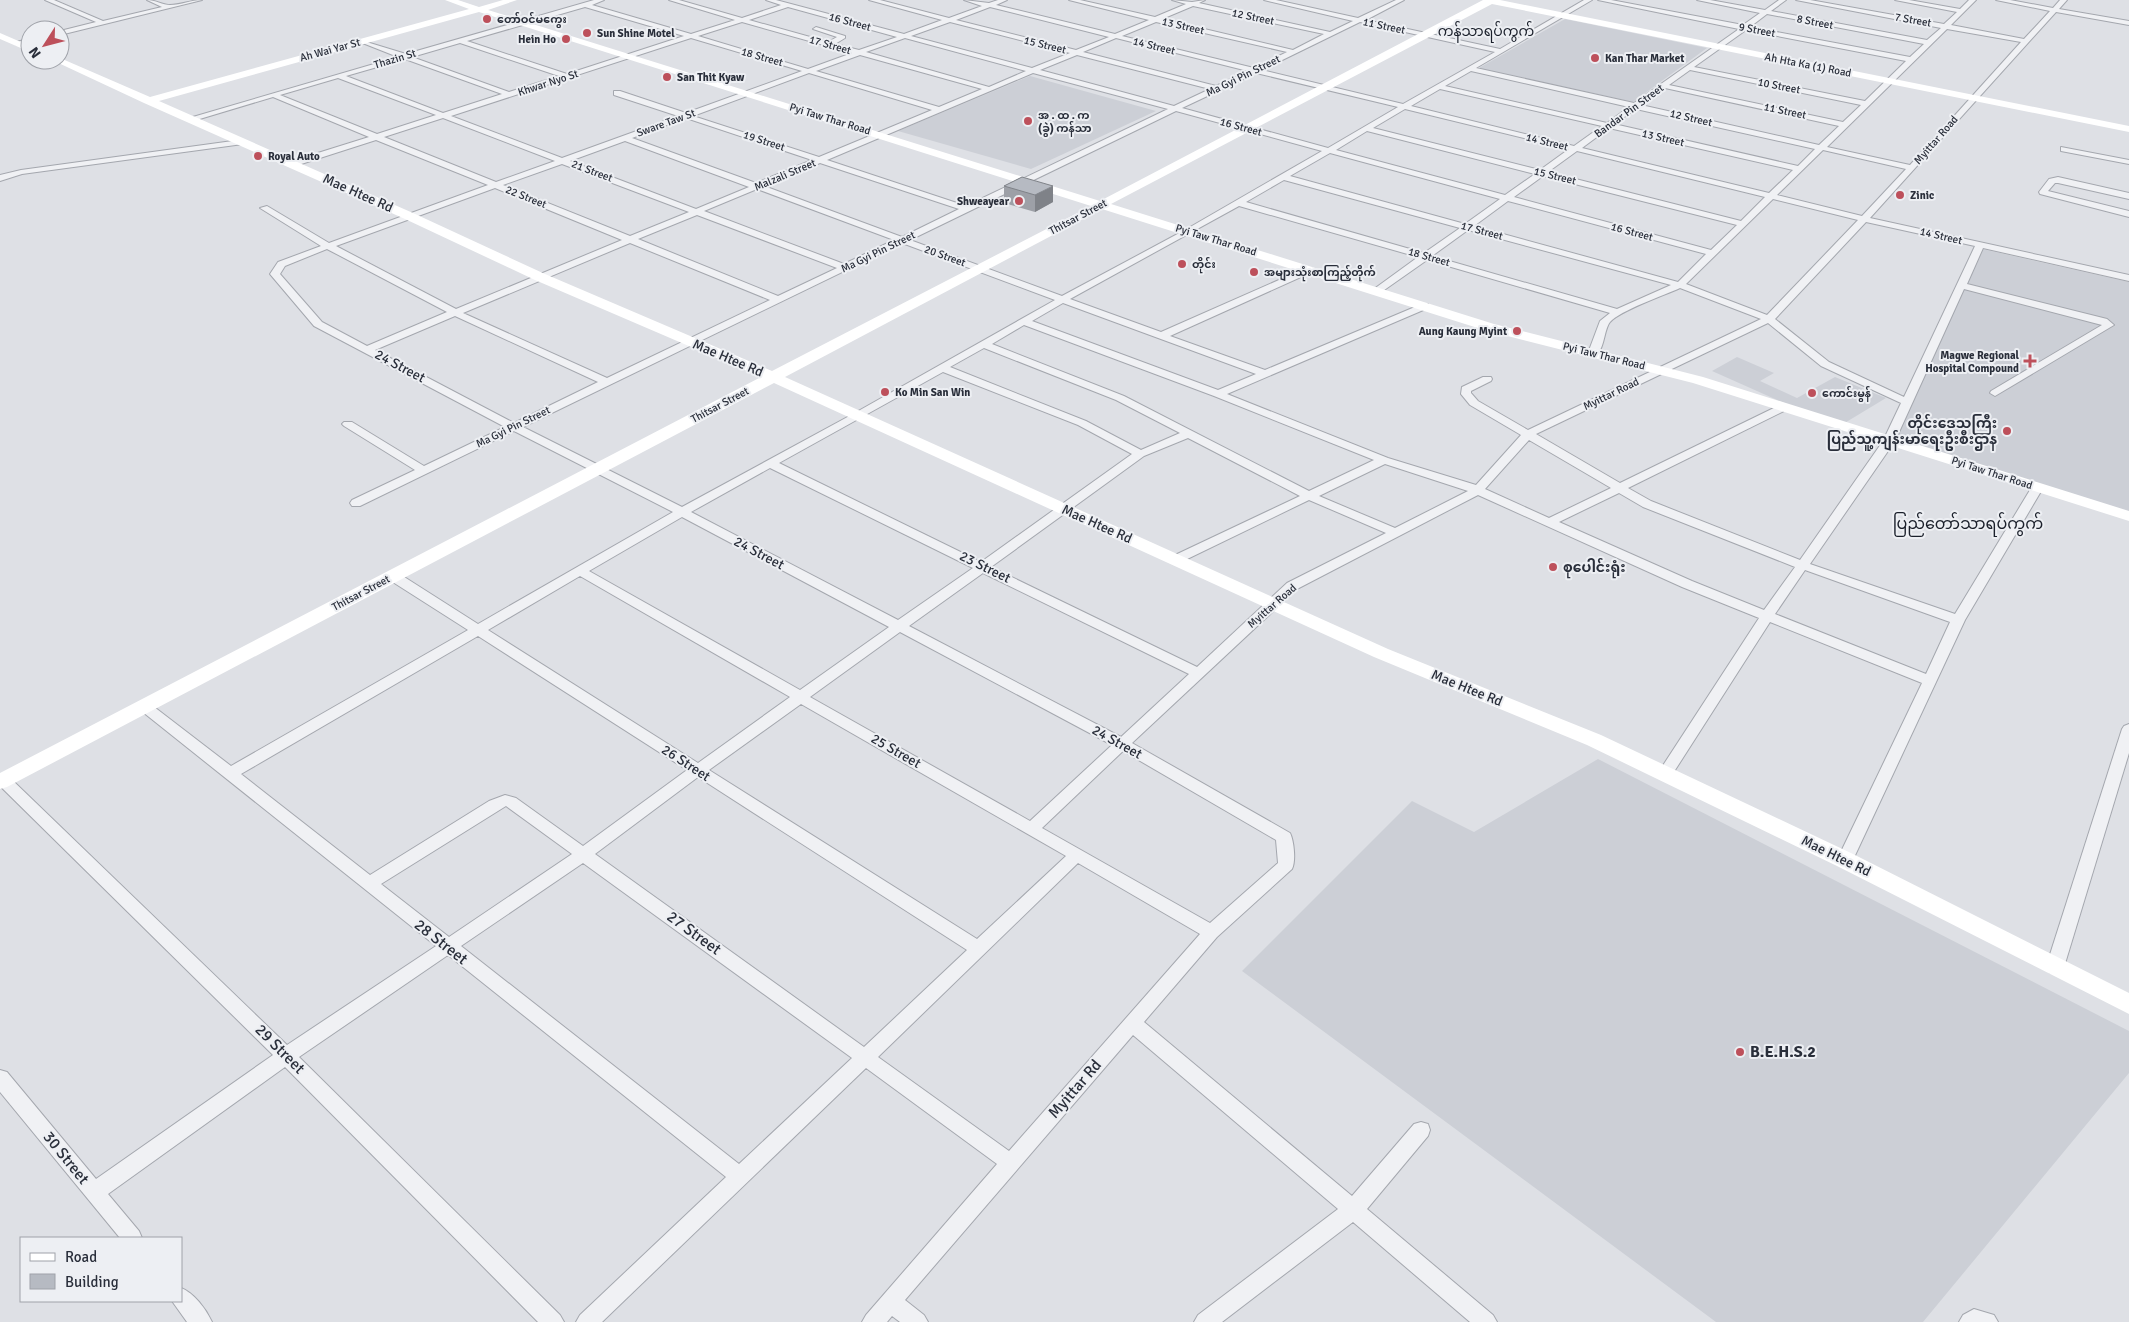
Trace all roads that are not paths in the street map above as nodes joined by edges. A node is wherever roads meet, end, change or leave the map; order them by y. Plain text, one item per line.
1 (48, 0) edge
2 (150, 0) edge
3 (199, 0) edge
4 (449, 0) edge
5 (512, 0) edge
6 (601, 0) edge
7 (672, 0) edge
8 (769, 0) edge
9 (803, 0) edge
10 (872, 0) edge
11 (968, 0) edge
12 (1004, 0) edge
13 (1072, 0) edge
14 (1175, 0) edge
15 (1202, 0) edge
16 (1267, 0) edge
17 (1490, 0) edge
18 (1589, 0) edge
19 (1601, 0) edge
20 (1700, 0) edge
21 (1783, 0) edge
22 (1800, 0) edge
23 (1898, 0) edge
24 (1973, 0) edge
25 (1999, 0) edge
26 (2064, 0) edge
27 (1393, 2) edge
28 (1193, 4) junction
29 (585, 5) junction
30 (788, 5) junction
31 (989, 6) junction
32 (168, 7) junction
33 (479, 9) junction
34 (2055, 10) junction
35 (1962, 11) junction
36 (1766, 12) junction
37 (1563, 16) junction
38 (741, 20) junction
39 (948, 20) junction
40 (1156, 20) junction
41 (1360, 20) junction
42 (522, 22) junction
43 (2129, 22) edge
44 (103, 23) junction
45 (1946, 26) junction
46 (872, 28) junction
47 (1745, 28) junction
48 (816, 29) dead end
49 (70, 31) edge
50 (1331, 34) junction
51 (1426, 35) junction
52 (0, 36) edge
53 (691, 36) junction
54 (850, 36) junction
55 (1116, 36) junction
56 (904, 37) junction
57 (458, 40) junction
58 (2026, 41) junction
59 (20, 42) edge
60 (362, 42) junction
61 (17, 43) junction
62 (1930, 43) junction
63 (20, 44) edge
64 (829, 44) junction
65 (1719, 47) junction
66 (1501, 51) junction
67 (1294, 52) junction
68 (859, 53) junction
69 (1076, 53) junction
70 (403, 56) junction
71 (630, 56) junction
72 (1913, 60) junction
73 (70, 66) edge
74 (1690, 68) junction
75 (1470, 69) junction
76 (810, 71) junction
77 (1255, 71) junction
78 (1031, 72) junction
79 (339, 76) junction
80 (567, 76) junction
81 (1891, 81) junction
82 (1665, 86) junction
83 (1439, 87) junction
84 (1324, 88) junction
85 (990, 89) junction
86 (1218, 89) junction
87 (616, 93) dead end
88 (748, 93) junction
89 (273, 95) junction
90 (511, 95) junction
91 (1973, 98) junction
92 (148, 101) junction
93 (1868, 104) junction
94 (1636, 106) junction
95 (1402, 107) junction
96 (940, 110) junction
97 (1174, 110) junction
98 (446, 115) junction
99 (686, 116) junction
100 (190, 119) junction
101 (1846, 125) junction
102 (1609, 126) junction
103 (1246, 129) junction
104 (1366, 129) junction
105 (2129, 129) edge
106 (880, 135) junction
107 (379, 137) junction
108 (625, 138) junction
109 (240, 142) junction
110 (1822, 148) junction
111 (1577, 149) junction
112 (2064, 149) dead end
113 (1329, 151) junction
114 (563, 160) junction
115 (820, 160) junction
116 (2129, 162) edge
117 (292, 164) junction
118 (1912, 168) junction
119 (1800, 169) junction
120 (1543, 173) junction
121 (1284, 177) junction
122 (0, 178) edge
123 (1026, 181) junction
124 (496, 185) junction
125 (757, 186) junction
126 (1772, 196) junction
127 (2129, 196) edge
128 (1507, 199) junction
129 (1239, 203) junction
130 (1102, 204) junction
131 (264, 208) dead end
132 (967, 209) junction
133 (697, 211) junction
134 (2129, 214) edge
135 (409, 216) junction
136 (1864, 219) junction
137 (1743, 224) junction
138 (1467, 227) junction
139 (1188, 232) junction
140 (630, 239) junction
141 (902, 240) junction
142 (1980, 245) junction
143 (328, 246) junction
144 (1712, 253) junction
145 (1426, 256) junction
146 (845, 268) junction
147 (2129, 268) edge
148 (979, 269) junction
149 (1309, 270) junction
150 (540, 277) junction
151 (2126, 277) edge
152 (1680, 285) junction
153 (1962, 286) junction
154 (1377, 291) junction
155 (1062, 299) junction
156 (779, 300) junction
157 (1425, 306) junction
158 (1618, 312) junction
159 (456, 313) junction
160 (1769, 319) junction
161 (1023, 321) junction
162 (1161, 336) junction
163 (690, 342) junction
164 (983, 344) junction
165 (368, 349) junction
166 (1593, 353) junction
167 (943, 368) junction
168 (1662, 370) junction
169 (1264, 374) junction
170 (773, 377) junction
171 (1487, 379) dead end
172 (606, 382) junction
173 (1995, 393) dead end
174 (1218, 394) junction
175 (1907, 402) junction
176 (1784, 407) junction
177 (857, 416) junction
178 (348, 424) dead end
179 (514, 427) junction
180 (1188, 434) junction
181 (1528, 434) junction
182 (1889, 441) junction
183 (1140, 454) junction
184 (1384, 460) junction
185 (770, 464) junction
186 (424, 470) junction
187 (596, 470) junction
188 (1620, 488) junction
189 (2037, 488) junction
190 (1478, 490) junction
191 (1309, 496) junction
192 (356, 503) dead end
193 (1063, 508) junction
194 (682, 512) junction
195 (2129, 516) edge
196 (1550, 522) junction
197 (1397, 533) junction
198 (1177, 559) junction
199 (1802, 565) junction
200 (983, 566) junction
201 (580, 571) junction
202 (393, 576) junction
203 (1273, 603) junction
204 (1767, 616) junction
205 (1958, 620) junction
206 (898, 627) junction
207 (479, 629) junction
208 (1198, 673) junction
209 (1928, 680) junction
210 (800, 697) junction
211 (144, 706) junction
212 (2129, 729) edge
213 (1122, 744) junction
214 (698, 770) junction
215 (230, 774) junction
216 (1665, 774) junction
217 (2, 781) edge
218 (1031, 829) junction
219 (584, 854) junction
220 (1077, 855) junction
221 (1845, 860) junction
222 (1286, 865) joint
223 (368, 884) junction
224 (1211, 932) junction
225 (447, 947) junction
226 (979, 949) junction
227 (2056, 967) junction
228 (2129, 1004) edge
229 (1132, 1023) junction
230 (286, 1056) junction
231 (865, 1058) junction
232 (0, 1078) edge
233 (1421, 1130) dead end
234 (1011, 1163) junction
235 (740, 1176) junction
236 (94, 1192) junction
237 (1353, 1210) junction
238 (131, 1237) edge
239 (182, 1299) edge
240 (891, 1302) junction
241 (201, 1322) edge
242 (553, 1322) edge
243 (588, 1322) edge
244 (874, 1322) edge
245 (917, 1322) edge
246 (1205, 1322) edge
247 (1486, 1322) edge
248 (1970, 1322) edge
249 (1987, 1322) edge

1 - 44 street
2 - 32 street
3 - 32 street
4 - 33 street, Pyi Taw Thar Road
5 - 33 street, Ah Wai Yar St
6 - 29 street, Thazin St
7 - 38 street, 17 Street
8 - 30 street, 16 Street
9 - 30 street, Khwar Nyo St
10 - 39 street, 15 Street
11 - 31 street, 14 Street
12 - 31 street, Sware Taw St
13 - 40 street, 13 Street
14 - 28 street, 12 Street
15 - 28 street, Malzali Street
16 - 41 street, 11 Street
17 - 37 street, Ah Hta Ka (1) Road
17 - 51 street, Thitsar Street
18 - 37 street
19 - 47 street, 9 Street
20 - 36 street, 8 Street
21 - 36 street, Bandar Pin Street
22 - 45 street, 7 Street
23 - 35 street
24 - 35 street
25 - 34 street
26 - 34 street, Myittar Road
27 - 41 street, Ma Gyi Pin Street
28 - 40 street, Malzali Street
28 - 50 street, 12 Street
29 - 42 street, Thazin St
29 - 53 street, 18 Street
30 - 38 street, Khwar Nyo St
30 - 46 street, 16 Street
31 - 39 street, Sware Taw St
31 - 55 street, 14 Street
32 - 44 street
33 - 42 street, Pyi Taw Thar Road
33 - 60 street, Ah Wai Yar St
34 - 43 street
34 - 58 street, Myittar Road
35 - 45 street
36 - 47 street, Bandar Pin Street
36 - 62 street, 8 Street
37 - 65 street, Ah Hta Ka (1) Road
37 - 66 street
38 - 53 street, Khwar Nyo St
38 - 64 street, 17 Street
39 - 56 street, Sware Taw St
39 - 69 street, 15 Street
40 - 55 street, Malzali Street
40 - 67 street, 13 Street
41 - 50 street, Ma Gyi Pin Street
41 - 51 street, 11 Street
42 - 57 street, Thazin St
42 - 71 street, Pyi Taw Thar Road
44 - 49 street
45 - 58 street, 7 Street
45 - 62 street
46 - 54 street
46 - 56 street, 16 Street
47 - 65 street, Bandar Pin Street
47 - 72 street, 9 Street
48 - 54 street
50 - 67 street, Ma Gyi Pin Street
51 - 66 street, 11 Street
51 - 84 street, Thitsar Street
52 - 61 street
53 - 71 street, Khwar Nyo St
53 - 76 street, 18 Street
54 - 64 street
55 - 69 street, Malzali Street
55 - 77 street, 14 Street
56 - 68 street, Sware Taw St
56 - 78 street, 16 Street
57 - 70 street, Thazin St
57 - 80 street
58 - 91 street, Myittar Road
59 - 61 street
60 - 70 street
60 - 92 street, Ah Wai Yar St
61 - 63 street
62 - 72 street
64 - 68 street, 17 Street
65 - 74 street, Bandar Pin Street
65 - 81 street, Ah Hta Ka (1) Road
66 - 75 street
67 - 77 street, Ma Gyi Pin Street
68 - 76 street, Sware Taw St
68 - 85 street, 17 Street
69 - 78 street, Malzali Street
69 - 86 street, 15 Street
70 - 79 street, Thazin St
70 - 90 street
71 - 80 street, Khwar Nyo St
71 - 88 street, Pyi Taw Thar Road
72 - 81 street
73 - 92 street, Mae Htee Rd
74 - 82 street, Bandar Pin Street
74 - 93 street, 10 Street
75 - 83 street
75 - 94 street, 12 Street
76 - 88 street, Sware Taw St
76 - 96 street, 18 Street
77 - 84 street, 14 Street
77 - 86 street, Ma Gyi Pin Street
78 - 85 street, Malzali Street
78 - 97 street, 16 Street
79 - 89 street, Thazin St
79 - 98 street, 21 Street
80 - 90 street, Khwar Nyo St
81 - 91 street, Ah Hta Ka (1) Road
81 - 93 street
82 - 94 street, Bandar Pin Street
82 - 101 street, 11 Street
83 - 95 street
83 - 102 street, 13 Street
84 - 95 street, 14 Street
84 - 103 street, Thitsar Street
85 - 96 street, Malzali Street
86 - 97 street, Ma Gyi Pin Street
87 - 99 street, 19 Street
88 - 99 street, Sware Taw St
88 - 106 street, Pyi Taw Thar Road
89 - 100 street, Thazin St
89 - 107 street, 22 Street
90 - 98 street, Khwar Nyo St
91 - 105 street, Ah Hta Ka (1) Road
91 - 118 street, Myittar Road
92 - 100 street, Mae Htee Rd
93 - 101 street
94 - 102 street, Bandar Pin Street
94 - 110 street, 12 Street
95 - 104 street
95 - 111 street, 14 Street
96 - 106 street, Malzali Street
97 - 103 street, 16 Street
97 - 123 street, Ma Gyi Pin Street
98 - 107 street, Khwar Nyo St
98 - 114 street, 21 Street
99 - 108 street, Sware Taw St
99 - 115 street, 19 Street
100 - 109 street, Mae Htee Rd
101 - 110 street
102 - 111 street, Bandar Pin Street
102 - 119 street, 13 Street
103 - 113 street, 16 Street
103 - 130 street, Thitsar Street
104 - 113 street
104 - 120 street, 15 Street
106 - 115 street, Malzali Street
106 - 123 street, Pyi Taw Thar Road
107 - 117 street, Khwar Nyo St
107 - 124 street, 22 Street
108 - 114 street, Sware Taw St
108 - 125 street, 20 Street
109 - 117 street, Mae Htee Rd
109 - 122 street
110 - 118 street, 12 Street
110 - 119 street
111 - 120 street, Bandar Pin Street
111 - 126 street, 14 Street
112 - 116 street
113 - 121 street
113 - 128 street, 16 Street
114 - 124 street, Sware Taw St
114 - 133 street, 21 Street
115 - 125 street, Malzali Street
115 - 132 street, 19 Street
117 - 135 street, Mae Htee Rd
118 - 136 street, Myittar Road
119 - 126 street
120 - 128 street, Bandar Pin Street
120 - 137 street, 15 Street
121 - 129 street
121 - 138 street, 17 Street
123 - 130 street, Pyi Taw Thar Road
123 - 132 street, Ma Gyi Pin Street
124 - 135 street, Sware Taw St
124 - 140 street, 22 Street
125 - 133 street, Malzali Street
125 - 141 street, 20 Street
126 - 136 street, 14 Street
126 - 137 street
127 - 134 street
128 - 138 street, Bandar Pin Street
128 - 144 street, 16 Street
129 - 139 street
129 - 145 street, 18 Street
130 - 139 street, Pyi Taw Thar Road
130 - 148 street, Thitsar Street
131 - 143 street
132 - 141 street, Ma Gyi Pin Street
133 - 140 street, Malzali Street
133 - 146 street, 21 Street
135 - 143 street, Sware Taw St
135 - 150 street, Mae Htee Rd
136 - 142 street, 14 Street
136 - 160 street, Myittar Road
137 - 144 street
138 - 145 street, Bandar Pin Street
138 - 152 street, 17 Street
139 - 149 street, Pyi Taw Thar Road
139 - 155 street
140 - 150 street, Malzali Street
140 - 156 street, 22 Street
141 - 146 street, Ma Gyi Pin Street
141 - 148 street, 20 Street
142 - 151 street, 14 Street
142 - 153 street
143 - 159 street
143 - 165 street, 24 Street
144 - 152 street
145 - 154 street, Bandar Pin Street
145 - 158 street, 18 Street
146 - 156 street, Ma Gyi Pin Street
147 - 151 street
148 - 155 street, 20 Street
148 - 170 street, Thitsar Street
149 - 154 street, Pyi Taw Thar Road
149 - 162 street
150 - 159 street, Malzali Street
150 - 163 street, Mae Htee Rd
152 - 158 street
152 - 160 street, 17 Street
153 - 173 street
153 - 175 street
154 - 157 street, Pyi Taw Thar Road
155 - 161 street
155 - 162 street, 20 Street
156 - 163 street, Ma Gyi Pin Street
157 - 166 street, Pyi Taw Thar Road
157 - 169 street
158 - 166 street
159 - 165 street, Malzali Street
159 - 172 street
160 - 168 street, Myittar Road
160 - 175 street, 17 Street
161 - 164 street
161 - 174 street
162 - 169 street, 20 Street
163 - 170 street, Mae Htee Rd
163 - 172 street, Ma Gyi Pin Street
164 - 167 street
164 - 180 street
165 - 179 street, 24 Street
166 - 168 street, Pyi Taw Thar Road
167 - 177 street
167 - 183 street
168 - 176 street, Pyi Taw Thar Road
168 - 181 street, Myittar Road
169 - 174 street
170 - 177 street, Mae Htee Rd
170 - 187 street, Thitsar Street
171 - 181 street
172 - 179 street, Ma Gyi Pin Street
174 - 184 street
175 - 182 street
176 - 182 street, Pyi Taw Thar Road
176 - 188 street
177 - 185 street
177 - 193 street, Mae Htee Rd
178 - 186 street
179 - 186 street, Ma Gyi Pin Street
179 - 187 street, 24 Street
180 - 183 street
180 - 191 street
181 - 188 street
181 - 190 street, Myittar Road
182 - 189 street, Pyi Taw Thar Road
182 - 199 street
183 - 193 street
184 - 190 street
184 - 191 street
185 - 194 street
185 - 200 street, 23 Street
186 - 192 street, Ma Gyi Pin Street
187 - 194 street, 24 Street
187 - 202 street, Thitsar Street
188 - 196 street
188 - 199 street
189 - 195 street, Pyi Taw Thar Road
189 - 205 street
190 - 196 street
190 - 197 street, Myittar Road
191 - 197 street
191 - 198 street
193 - 198 street, Mae Htee Rd
193 - 200 street
194 - 201 street
194 - 206 street, 24 Street
196 - 204 street
197 - 203 street, Myittar Road
198 - 203 street, Mae Htee Rd
199 - 204 street
199 - 205 street
200 - 206 street
200 - 208 street, 23 Street
201 - 207 street
201 - 210 street, 25 Street
202 - 207 street, 26 Street
202 - 211 street, Thitsar Street
203 - 208 street, Myittar Road
203 - 216 street, Mae Htee Rd
204 - 209 street
204 - 216 street
205 - 209 street
206 - 210 street
206 - 213 street, 24 Street
207 - 214 street, 26 Street
207 - 215 street
208 - 213 street, Myittar Road
209 - 221 street
210 - 214 street
210 - 218 street, 25 Street
211 - 215 street, 28 Street
211 - 217 street, Thitsar Street
212 - 227 street
213 - 218 street, Myittar Road
213 - 222 street, 24 Street
214 - 219 street
214 - 226 street, 26 Street
215 - 223 street, 28 Street
216 - 221 street, Mae Htee Rd
217 - 230 street, 29 Street
218 - 220 street, 25 Street
219 - 223 street, 27 Street
219 - 225 street
219 - 231 street, 27 Street
220 - 224 street, 25 Street
220 - 226 street
221 - 227 street, Mae Htee Rd
222 - 224 street, Myittar Rd
223 - 225 street, 28 Street
224 - 229 street, Myittar Rd
225 - 230 street
225 - 235 street, 28 Street
226 - 231 street
227 - 228 street, Mae Htee Rd
229 - 234 street, Myittar Rd
229 - 237 street
230 - 236 street
230 - 242 street, 29 Street
231 - 234 street, 27 Street
231 - 235 street
232 - 236 street, 30 Street
233 - 237 street
234 - 240 street, Myittar Rd
235 - 243 street
236 - 238 street, 30 Street
237 - 246 street
237 - 247 street
239 - 241 street
240 - 244 street, Myittar Rd
240 - 245 street
248 - 249 street

